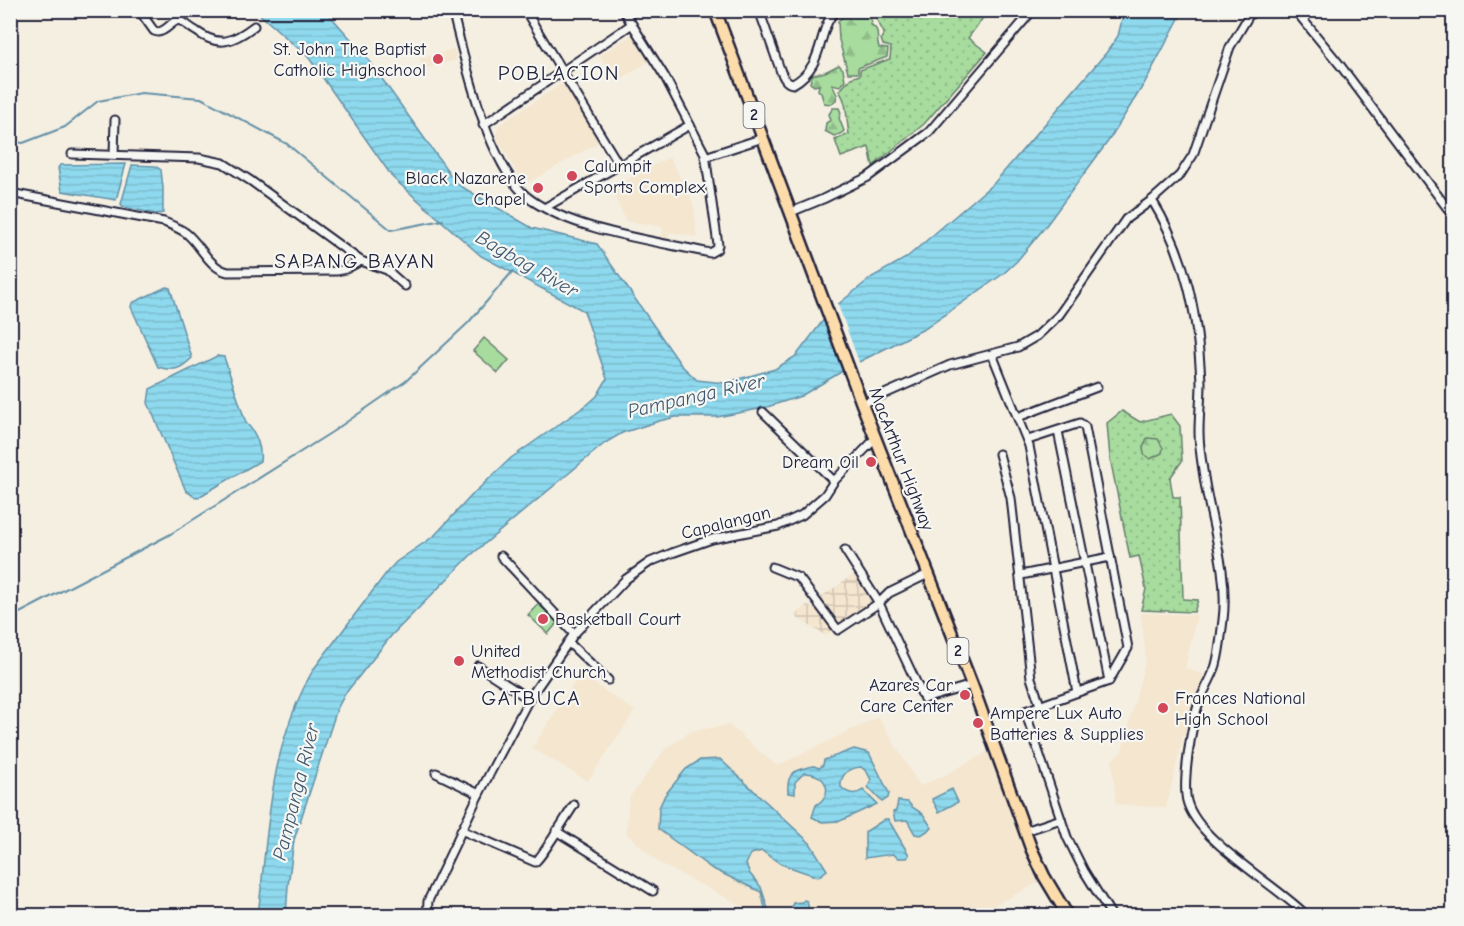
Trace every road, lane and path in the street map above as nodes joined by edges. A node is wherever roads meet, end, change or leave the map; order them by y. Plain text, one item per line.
1 (139, 10) edge
2 (452, 10) edge
3 (525, 10) edge
4 (623, 10) edge
5 (715, 10) edge
6 (759, 10) edge
7 (837, 10) edge
8 (1033, 10) edge
9 (1254, 10) edge
10 (1295, 10) edge
11 (632, 24) junction
12 (254, 26) dead end
13 (562, 72) junction
14 (115, 120) dead end
15 (483, 125) junction
16 (690, 125) junction
17 (763, 138) junction
18 (72, 154) dead end
19 (114, 155) junction
20 (705, 157) junction
21 (619, 165) junction
22 (10, 193) edge
23 (1152, 200) junction
24 (546, 207) junction
25 (792, 215) junction
26 (1454, 217) edge
27 (361, 261) junction
28 (405, 286) dead end
29 (992, 354) junction
30 (1096, 387) dead end
31 (862, 404) junction
32 (763, 412) dead end
33 (1018, 417) junction
34 (1058, 431) junction
35 (876, 438) junction
36 (1028, 440) junction
37 (999, 454) dead end
38 (834, 481) junction
39 (845, 550) dead end
40 (501, 556) dead end
41 (1110, 557) junction
42 (1084, 563) junction
43 (772, 567) dead end
44 (1053, 569) junction
45 (928, 574) junction
46 (1021, 574) junction
47 (879, 603) junction
48 (574, 634) junction
49 (568, 642) junction
50 (478, 666) dead end
51 (608, 680) dead end
52 (1108, 681) junction
53 (972, 685) junction
54 (1077, 692) junction
55 (529, 699) junction
56 (1040, 705) junction
57 (436, 773) dead end
58 (479, 794) junction
59 (574, 805) dead end
60 (1061, 819) junction
61 (461, 831) junction
62 (556, 831) junction
63 (1025, 831) junction
64 (653, 891) dead end
65 (427, 915) edge
66 (1068, 915) edge
67 (1112, 915) edge
68 (1307, 915) edge

1 - 12 street
2 - 15 street
3 - 13 street
4 - 11 street
5 - 17 highway, MacArthur Highway / 2
6 - 7 street
8 - 25 street
9 - 23 street
10 - 26 street
11 - 13 street
11 - 16 street
13 - 15 street
13 - 21 street
14 - 19 street
15 - 24 street
16 - 20 street
16 - 21 street
17 - 20 street
17 - 25 highway, MacArthur Highway / 2
18 - 19 street
19 - 27 street
20 - 24 street
21 - 24 street
22 - 27 street
23 - 29 street
23 - 68 street
25 - 31 highway, MacArthur Highway / 2
27 - 28 street
29 - 31 street
29 - 33 street
30 - 33 street
31 - 35 highway, MacArthur Highway / 2
32 - 38 street
33 - 36 street
34 - 36 street
34 - 41 street
34 - 42 street
35 - 38 street, Capalangan
35 - 45 highway, MacArthur Highway / 2
36 - 44 street
37 - 46 street
38 - 48 street, Capalangan
39 - 47 street
40 - 48 street
41 - 42 street
41 - 52 street
42 - 44 street
42 - 52 street
43 - 47 street
44 - 46 street
44 - 54 street
45 - 47 street
45 - 53 highway, MacArthur Highway / 2
46 - 56 street
47 - 53 street
48 - 49 street, Capalangan
49 - 51 street
49 - 55 street, Capalangan
50 - 55 street
52 - 54 street
53 - 63 highway, MacArthur Highway / 2
54 - 56 street
55 - 58 street, Capalangan
56 - 60 street
57 - 58 street
58 - 61 street, Capalangan
59 - 62 street
60 - 63 street
60 - 67 street
61 - 62 street
61 - 65 street, Capalangan
62 - 64 street
63 - 66 highway, MacArthur Highway / 2

